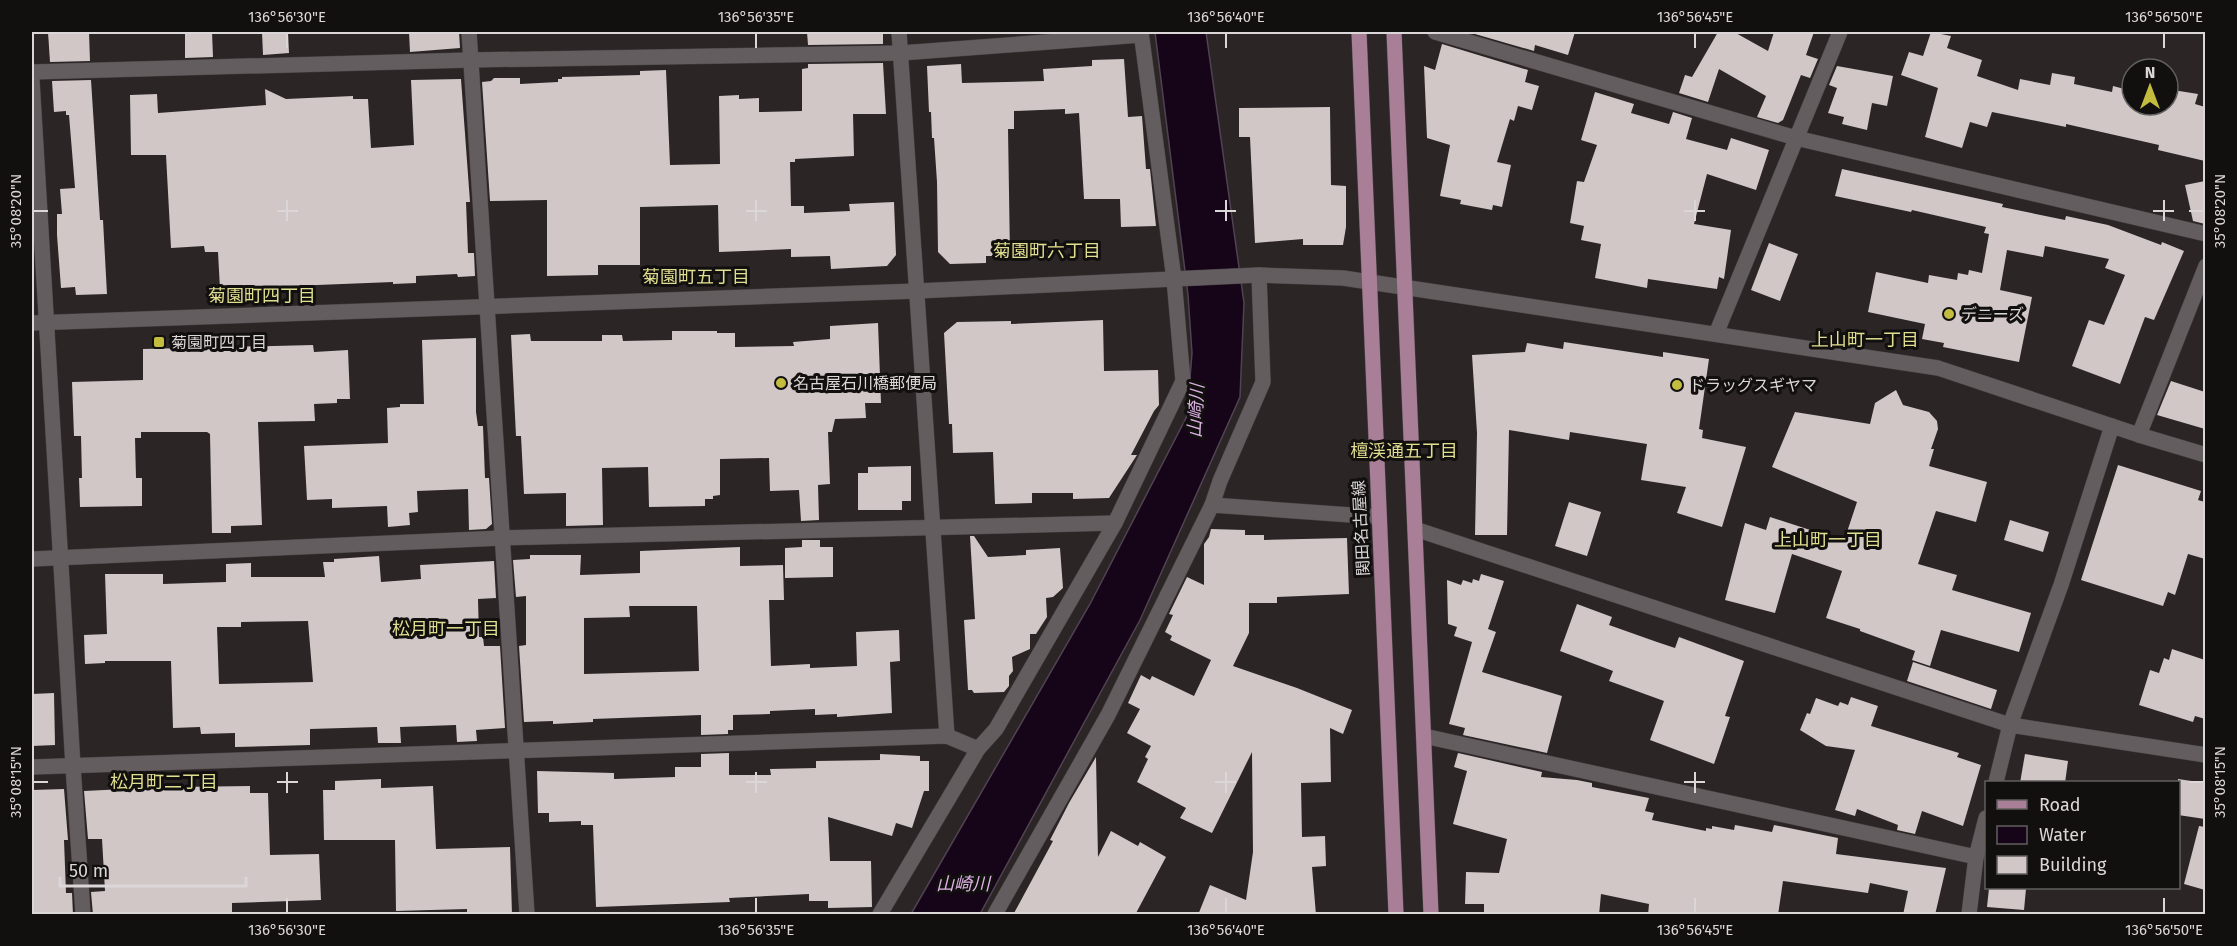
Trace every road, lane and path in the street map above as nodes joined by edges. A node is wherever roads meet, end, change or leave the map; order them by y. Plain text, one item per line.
1 (469, 32) edge
2 (899, 32) edge
3 (1359, 32) edge
4 (1394, 32) edge
5 (1435, 32) edge
6 (1840, 32) edge
7 (1141, 33) edge
8 (901, 53) junction
9 (470, 60) junction
10 (32, 72) edge
11 (32, 80) edge
12 (1796, 138) junction
13 (2205, 234) edge
14 (2205, 266) edge
15 (1258, 275) junction
16 (1179, 278) junction
17 (1369, 280) junction
18 (1405, 286) junction
19 (917, 291) junction
20 (487, 307) junction
21 (39, 323) edge
22 (1716, 334) junction
23 (2112, 426) junction
24 (2139, 435) junction
25 (2205, 455) edge
26 (1212, 505) junction
27 (1379, 517) junction
28 (1115, 523) junction
29 (931, 526) junction
30 (1415, 529) junction
31 (502, 538) junction
32 (60, 558) junction
33 (32, 559) edge
34 (2010, 725) junction
35 (947, 736) junction
36 (1424, 736) junction
37 (978, 749) junction
38 (516, 750) junction
39 (2205, 754) edge
40 (73, 766) junction
41 (32, 767) edge
42 (1996, 781) edge
43 (1985, 822) edge
44 (1976, 857) junction
45 (84, 915) edge
46 (528, 915) edge
47 (880, 915) edge
48 (995, 915) edge
49 (1396, 915) edge
50 (1431, 915) edge
51 (1969, 915) edge

1 - 9 street
2 - 8 street
3 - 17 main road, 関田名古屋線
4 - 18 main road
5 - 12 street
6 - 12 street
7 - 8 street
7 - 16 street
8 - 9 street
8 - 19 street
9 - 10 street
9 - 20 street
11 - 21 street
12 - 13 street
12 - 22 street
14 - 24 street
15 - 16 street
15 - 17 street
15 - 26 street
16 - 19 street
16 - 28 street
17 - 18 street
17 - 27 main road, 関田名古屋線
18 - 22 street
18 - 30 main road
19 - 20 street
19 - 29 street
20 - 21 street
20 - 31 street
21 - 32 street
22 - 23 street
23 - 24 street
23 - 34 street
24 - 25 street
26 - 27 street
26 - 48 street
27 - 49 main road, 関田名古屋線
28 - 29 street
28 - 37 street
29 - 31 street
29 - 35 street
30 - 34 street
30 - 36 main road
31 - 32 street
31 - 38 street
32 - 33 street
32 - 40 street
34 - 39 street
34 - 42 street
35 - 37 street
35 - 38 street
36 - 44 street
36 - 50 main road
37 - 47 street
38 - 40 street
38 - 46 street
40 - 41 street
40 - 45 street
43 - 44 street
44 - 51 street

